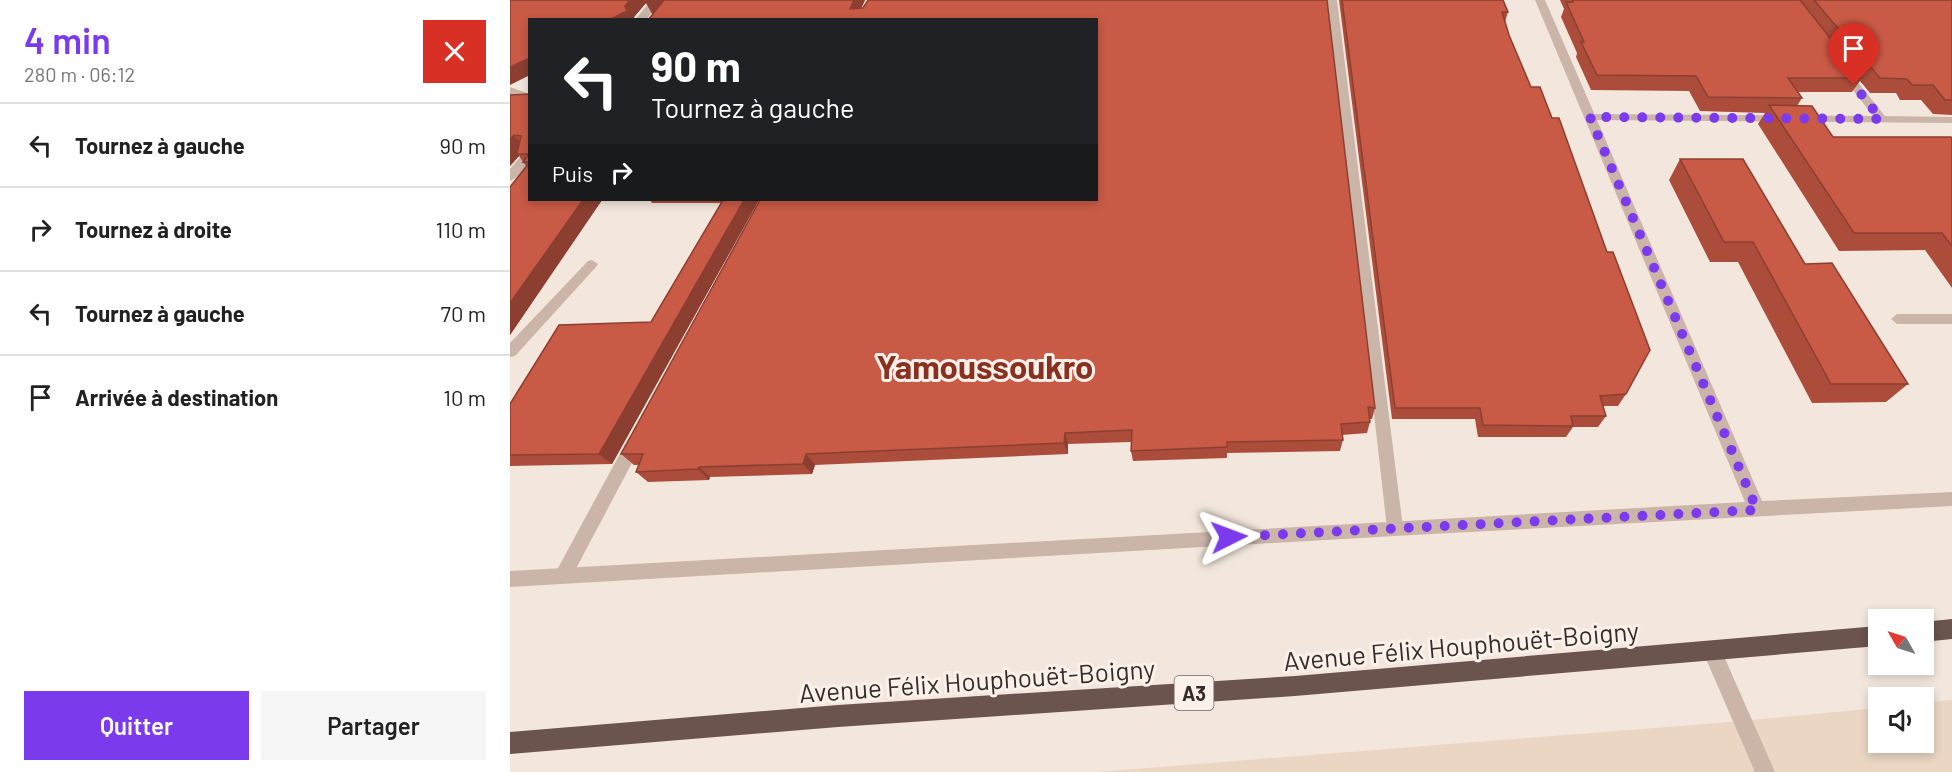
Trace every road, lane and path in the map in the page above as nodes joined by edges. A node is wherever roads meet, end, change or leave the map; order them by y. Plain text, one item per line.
1 (656, 0) edge
2 (1332, 0) edge
3 (1540, 0) edge
4 (642, 18) edge
5 (1838, 64) edge
6 (510, 90) edge
7 (528, 97) edge
8 (1590, 117) junction
9 (1881, 119) junction
10 (1952, 120) edge
11 (528, 155) edge
12 (510, 177) edge
13 (592, 264) dead end
14 (1897, 319) dead end
15 (1952, 319) edge
16 (510, 352) edge
17 (643, 429) edge
18 (1952, 500) edge
19 (1757, 510) junction
20 (1395, 528) junction
21 (564, 574) junction
22 (510, 579) edge
23 (1952, 629) edge
24 (1934, 631) edge
25 (1868, 637) edge
26 (1712, 652) junction
27 (510, 743) edge
28 (1765, 772) edge

1 - 4 street
2 - 20 street
3 - 8 street
5 - 9 street
6 - 7 street
8 - 9 street
8 - 19 street
9 - 10 street
11 - 12 street
13 - 16 lane
14 - 15 lane
17 - 21 street
18 - 19 street
19 - 20 street
20 - 21 street
21 - 22 street
23 - 24 highway
25 - 26 highway, Avenue Félix Houphouët-Boigny / A3
26 - 27 highway, Avenue Félix Houphouët-Boigny / A3
26 - 28 street

